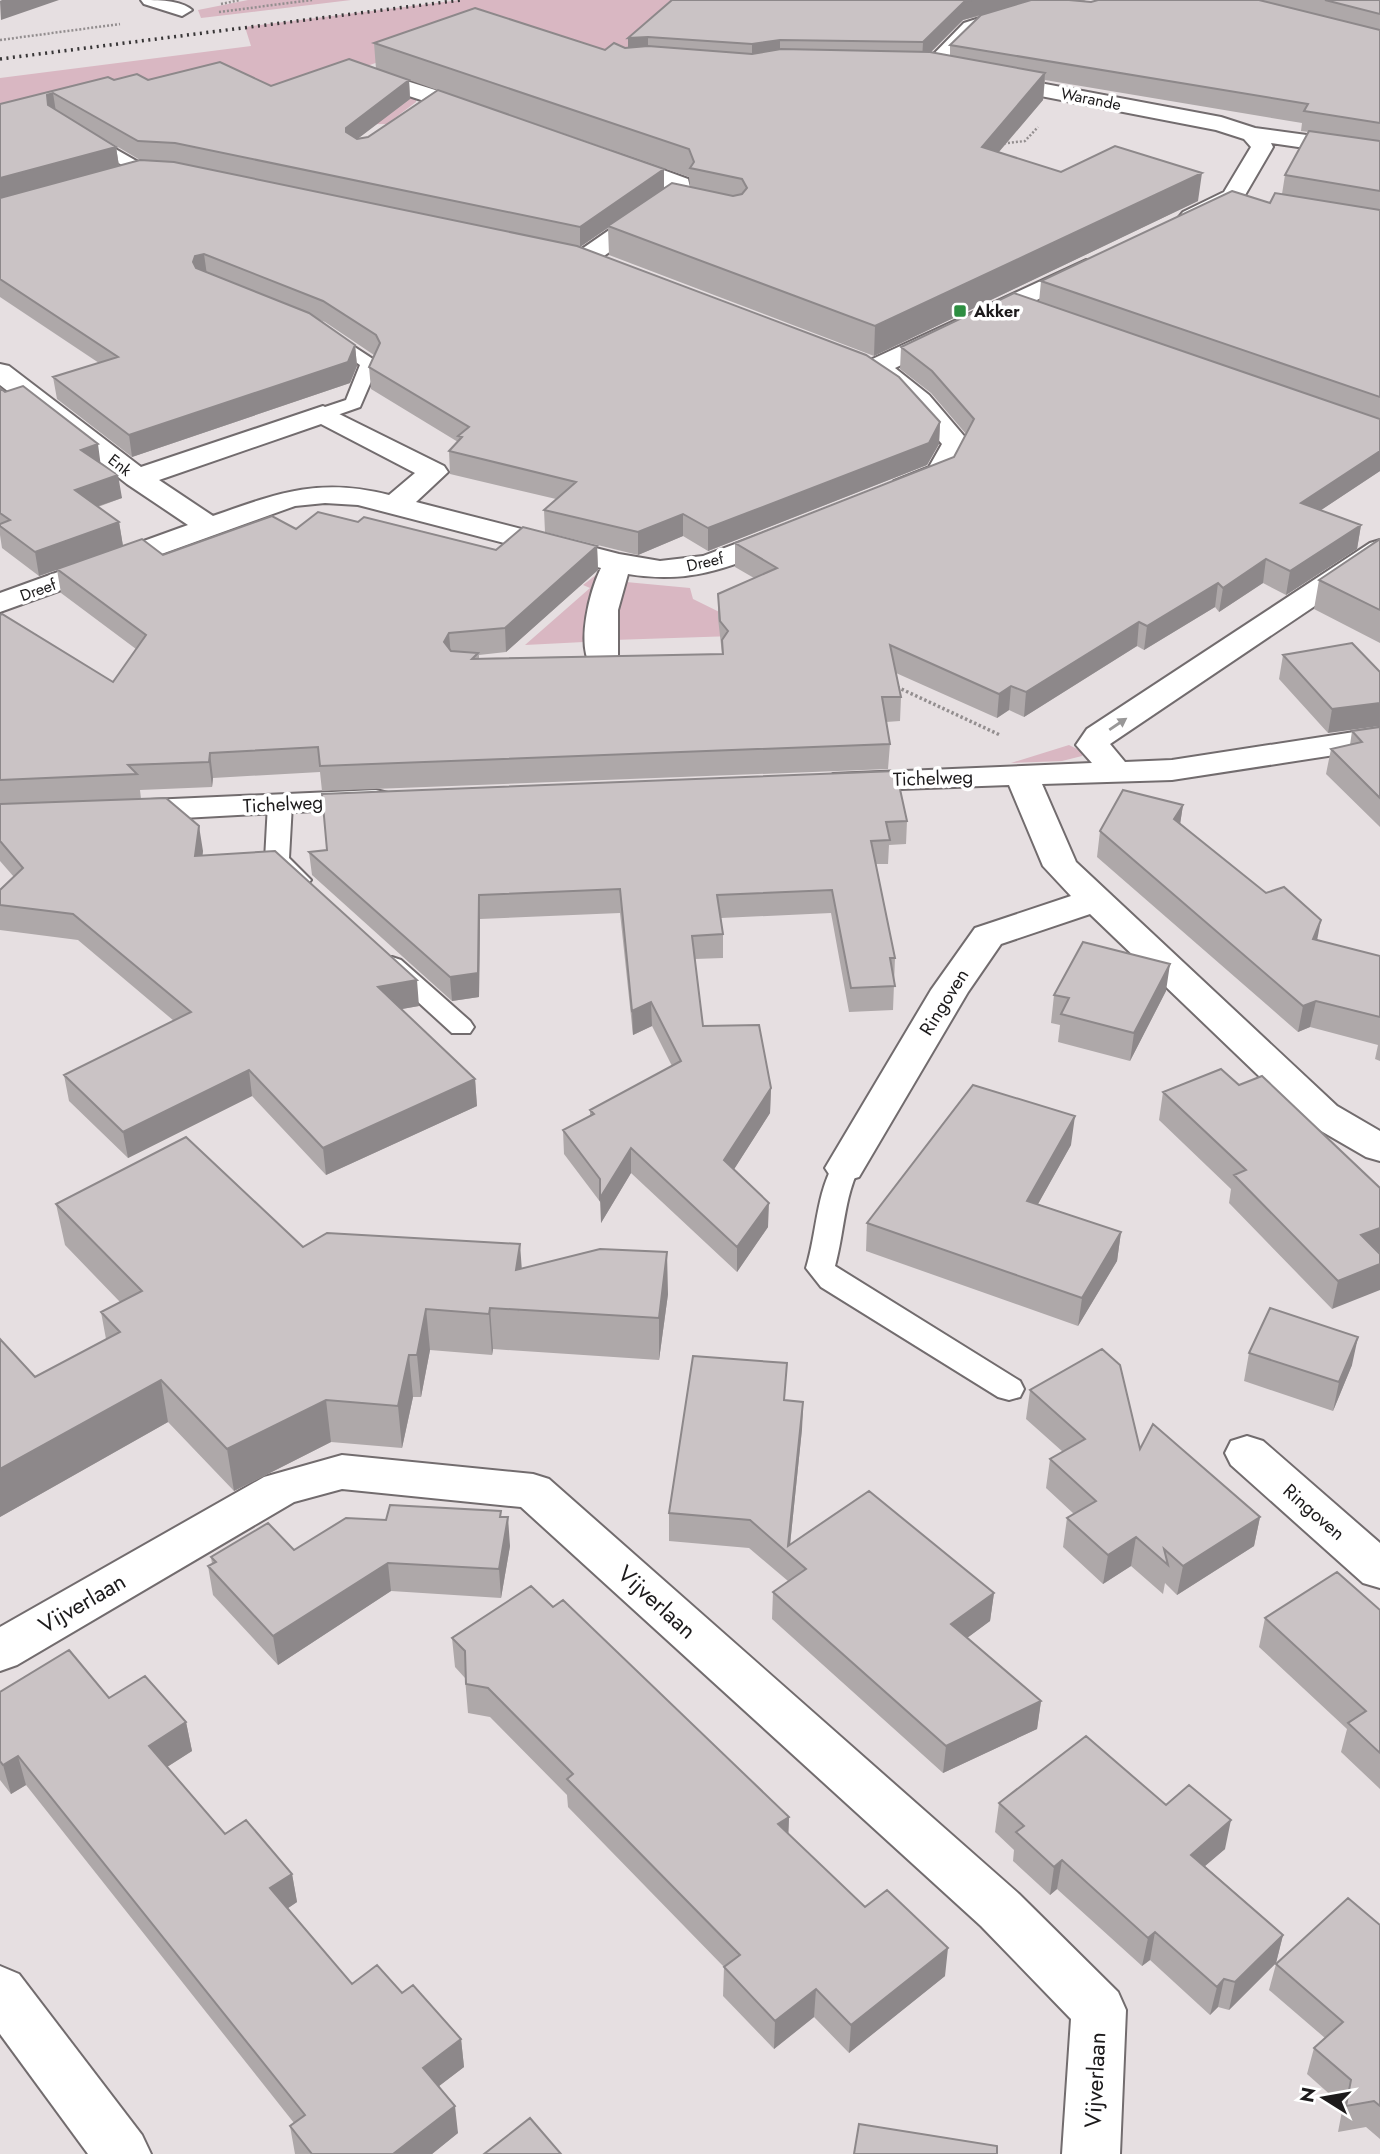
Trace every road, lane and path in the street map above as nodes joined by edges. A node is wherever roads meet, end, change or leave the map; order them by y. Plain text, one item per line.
1 (151, 0) edge
2 (182, 10) dead end
3 (1007, 15) edge
4 (351, 69) edge
5 (903, 69) edge
6 (929, 70) junction
7 (1068, 94) junction
8 (502, 120) edge
9 (78, 132) edge
10 (1252, 134) junction
11 (998, 145) edge
12 (589, 150) edge
13 (1380, 152) edge
14 (153, 171) joint
15 (115, 177) edge
16 (1233, 197) junction
17 (668, 201) junction
18 (1259, 201) edge
19 (720, 212) edge
20 (1173, 225) edge
21 (558, 252) edge
22 (585, 258) junction
23 (1102, 259) edge
24 (611, 268) edge
25 (306, 323) edge
26 (0, 372) edge
27 (323, 414) junction
28 (137, 478) junction
29 (881, 497) edge
30 (396, 504) junction
31 (808, 525) edge
32 (210, 527) junction
33 (1380, 549) edge
34 (618, 563) junction
35 (0, 603) edge
36 (601, 659) edge
37 (895, 687) edge
38 (1003, 736) dead end
39 (1380, 737) edge
40 (1111, 772) junction
41 (1022, 776) junction
42 (810, 782) edge
43 (402, 799) edge
44 (280, 804) junction
45 (93, 813) edge
46 (318, 898) edge
47 (1095, 900) junction
48 (379, 953) edge
49 (461, 1027) dead end
50 (1380, 1147) edge
51 (845, 1168) joint
52 (1009, 1390) dead end
53 (1247, 1453) dead end
54 (1380, 1570) edge
55 (0, 1651) edge
56 (0, 1992) edge
57 (122, 2154) edge
58 (1091, 2154) edge

1 - 2 street
3 - 6 street
4 - 8 street
5 - 6 street, Warande
6 - 7 street, Warande
7 - 10 street, Warande
7 - 11 path
9 - 14 lane
10 - 13 street
10 - 16 street
12 - 17 street
14 - 15 street
16 - 18 street
16 - 20 street
17 - 19 street
17 - 22 street
21 - 22 street
22 - 24 street
23 - 29 street
25 - 27 lane
26 - 28 street, Enk
27 - 28 street
27 - 30 street
28 - 32 street, Enk
30 - 32 street, Dreef
30 - 34 street, Dreef
31 - 34 street, Dreef
32 - 35 street, Dreef
40 -> 33 street
34 - 36 street
37 - 38 path
39 - 40 street, Tichelweg
40 - 41 street, Tichelweg
41 - 42 street, Tichelweg
41 - 47 street
43 - 44 street, Tichelweg
44 - 45 street, Tichelweg
44 - 46 lane
47 - 50 street
47 - 51 street, Ringoven
48 - 49 lane
51 - 52 lane
53 - 54 street, Ringoven
55 - 58 street, Vijverlaan
56 - 57 street

